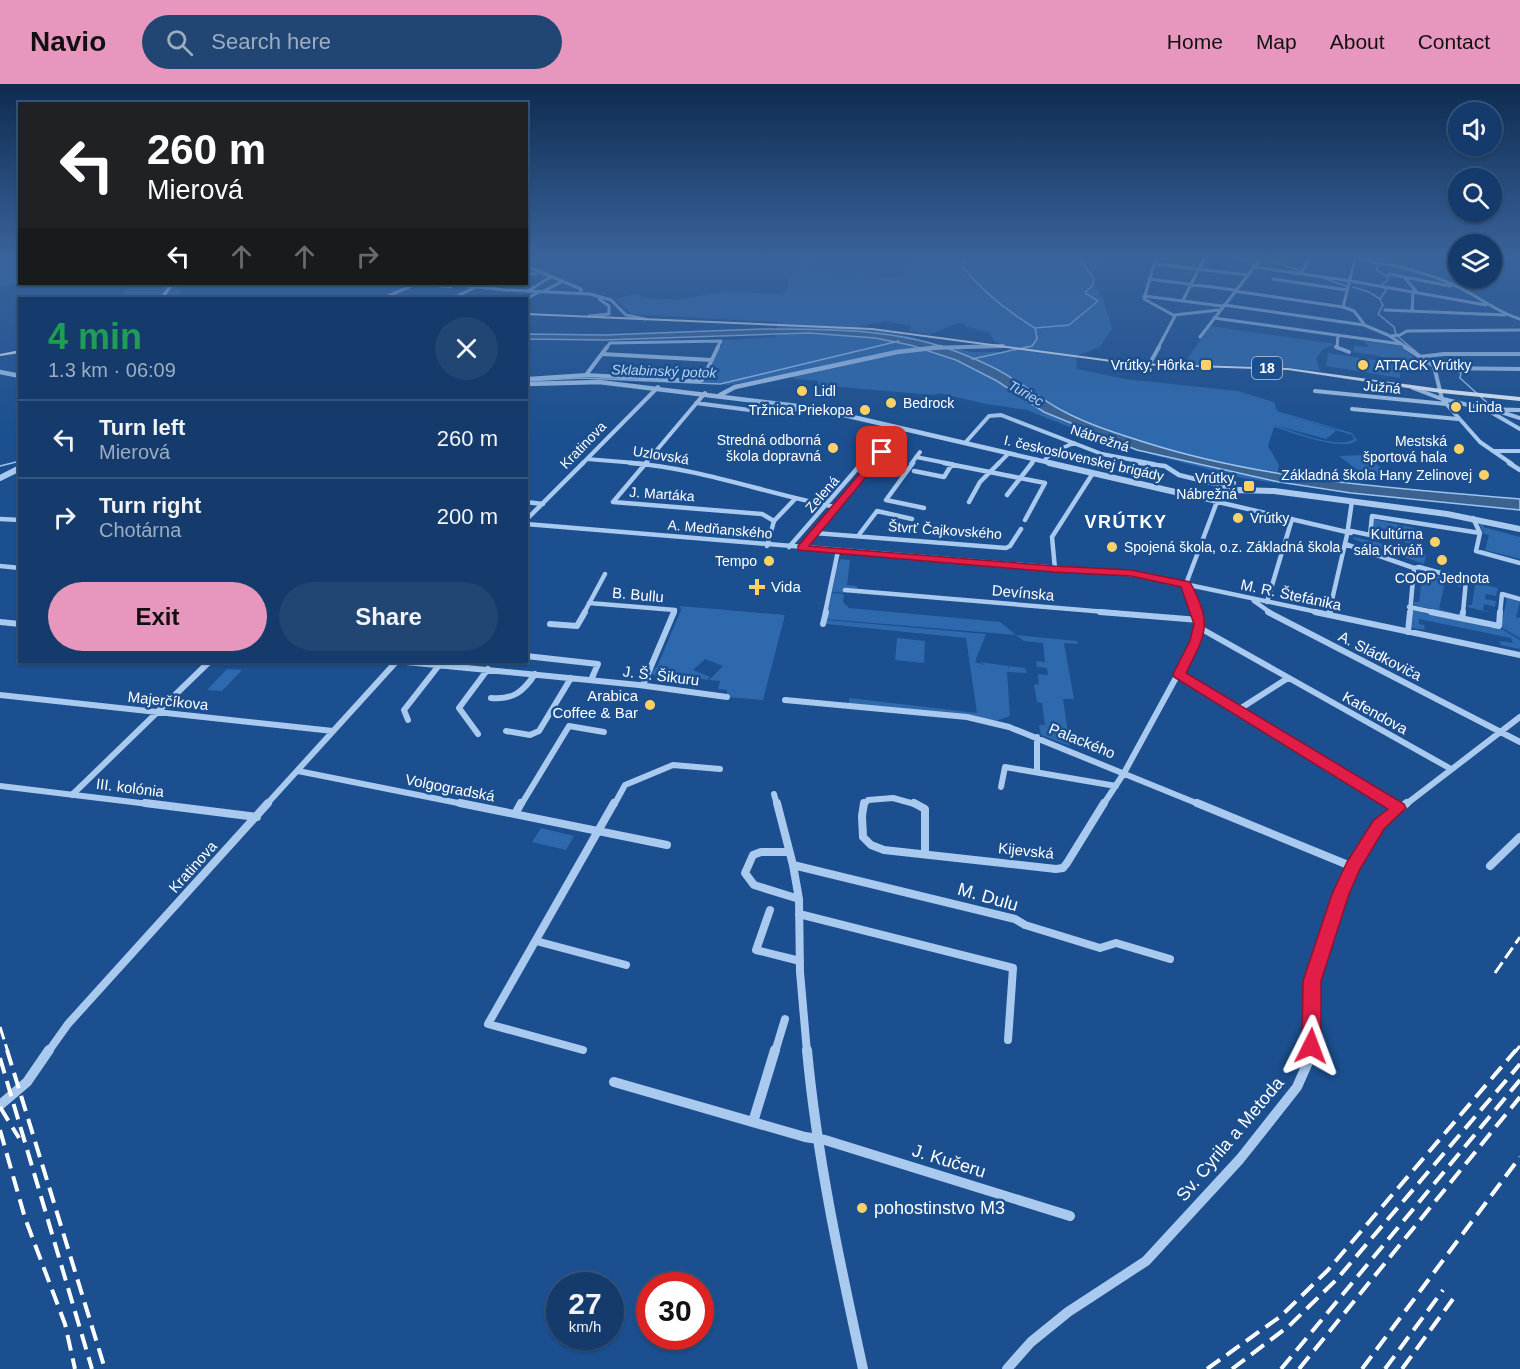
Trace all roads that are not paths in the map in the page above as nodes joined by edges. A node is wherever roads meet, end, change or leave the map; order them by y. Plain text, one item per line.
1 (599, 317) edge
2 (635, 317) edge
3 (1173, 317) edge
4 (1304, 317) edge
5 (1358, 317) edge
6 (614, 318) joint
7 (1214, 318) joint
8 (645, 319) junction
9 (1364, 325) junction
10 (1520, 330) edge
11 (1338, 335) junction
12 (1394, 336) junction
13 (1200, 337) dead end
14 (954, 341) junction
15 (1402, 344) junction
16 (945, 347) junction
17 (1007, 347) junction
18 (18, 351) edge
19 (1349, 352) dead end
20 (602, 354) junction
21 (1520, 354) edge
22 (0, 355) edge
23 (1421, 356) junction
24 (712, 360) junction
25 (1149, 365) junction
26 (1434, 368) junction
27 (1520, 369) edge
28 (0, 372) edge
29 (586, 375) junction
30 (18, 376) edge
31 (528, 379) edge
32 (551, 380) junction
33 (528, 384) edge
34 (1406, 386) junction
35 (658, 387) junction
36 (1315, 391) dead end
37 (1441, 391) junction
38 (705, 393) junction
39 (720, 395) junction
40 (1442, 399) junction
41 (1520, 399) edge
42 (696, 403) junction
43 (1446, 404) junction
44 (799, 406) junction
45 (1352, 409) dead end
46 (1485, 409) junction
47 (1520, 410) edge
48 (1520, 418) edge
49 (1458, 419) junction
50 (893, 426) junction
51 (906, 429) junction
52 (1520, 429) edge
53 (965, 443) junction
54 (1074, 443) junction
55 (1520, 451) edge
56 (920, 452) dead end
57 (1493, 452) junction
58 (1009, 453) junction
59 (916, 457) junction
60 (587, 459) junction
61 (1035, 459) junction
62 (1044, 461) junction
63 (644, 463) junction
64 (952, 465) junction
65 (18, 469) edge
66 (1520, 470) edge
67 (914, 471) dead end
68 (991, 472) junction
69 (1093, 472) junction
70 (0, 478) edge
71 (1020, 478) junction
72 (1239, 490) junction
73 (1221, 491) junction
74 (1184, 494) junction
75 (1007, 495) dead end
76 (795, 499) junction
77 (1216, 501) junction
78 (1352, 501) junction
79 (528, 502) edge
80 (969, 502) dead end
81 (543, 504) junction
82 (826, 504) junction
83 (836, 507) junction
84 (924, 508) dead end
85 (1473, 518) junction
86 (0, 519) edge
87 (912, 519) dead end
88 (1292, 519) junction
89 (18, 520) edge
90 (528, 520) edge
91 (1025, 520) dead end
92 (774, 521) junction
93 (528, 522) edge
94 (1021, 529) dead end
95 (1520, 529) edge
96 (1350, 532) junction
97 (815, 533) junction
98 (1480, 533) junction
99 (858, 536) junction
100 (1345, 544) junction
101 (767, 546) junction
102 (789, 547) junction
103 (801, 548) junction
104 (838, 552) junction
105 (1520, 563) edge
106 (0, 566) edge
107 (18, 568) edge
108 (1414, 568) junction
109 (1054, 569) junction
110 (605, 574) dead end
111 (1186, 584) junction
112 (845, 590) dead end
113 (1251, 598) junction
114 (1520, 599) edge
115 (1267, 602) junction
116 (589, 603) junction
117 (1409, 607) junction
118 (1329, 615) junction
119 (1462, 618) junction
120 (1199, 620) junction
121 (0, 622) edge
122 (18, 624) edge
123 (550, 624) dead end
124 (824, 624) dead end
125 (1200, 628) junction
126 (1408, 632) junction
127 (528, 656) edge
128 (1520, 656) edge
129 (208, 663) edge
130 (395, 663) edge
131 (423, 663) edge
132 (457, 663) edge
133 (440, 664) junction
134 (451, 666) junction
135 (488, 669) junction
136 (535, 674) junction
137 (1179, 674) junction
138 (571, 678) junction
139 (1288, 678) junction
140 (591, 680) junction
141 (643, 685) junction
142 (0, 695) edge
143 (727, 697) dead end
144 (491, 698) dead end
145 (785, 700) dead end
146 (1238, 710) junction
147 (157, 712) junction
148 (1520, 717) edge
149 (408, 720) dead end
150 (506, 731) dead end
151 (1499, 731) junction
152 (333, 732) junction
153 (604, 732) dead end
154 (478, 734) dead end
155 (1038, 737) junction
156 (1520, 742) edge
157 (720, 769) dead end
158 (1450, 769) junction
159 (297, 771) junction
160 (1037, 771) junction
161 (1124, 773) junction
162 (0, 786) edge
163 (1116, 786) junction
164 (1001, 787) dead end
165 (774, 794) dead end
166 (72, 795) junction
167 (1398, 808) junction
168 (515, 814) junction
169 (257, 817) junction
170 (598, 831) junction
171 (1520, 837) edge
172 (667, 844) dead end
173 (789, 852) junction
174 (925, 854) junction
175 (793, 865) junction
176 (1490, 866) dead end
177 (1353, 867) junction
178 (799, 899) junction
179 (770, 910) dead end
180 (799, 914) junction
181 (536, 941) junction
182 (1170, 959) dead end
183 (801, 961) junction
184 (626, 965) dead end
185 (784, 1019) dead end
186 (1008, 1040) dead end
187 (583, 1050) dead end
188 (614, 1082) dead end
189 (0, 1105) edge
190 (753, 1122) junction
191 (818, 1140) junction
192 (1070, 1216) dead end
193 (863, 1369) edge
194 (1007, 1369) edge

1 - 6 main road, 18
2 - 8 street
3 - 25 street
4 - 9 street
5 - 9 street
6 - 8 main road, 18
7 - 11 street
7 - 13 street
8 - 14 main road, 18
9 - 12 street
10 - 12 street
11 - 15 street
11 - 19 street
12 - 15 street
14 - 16 street
14 - 17 main road, 18
15 - 23 street
16 - 17 street
16 - 39 street
17 - 25 main road, 18
18 - 22 main road
20 - 24 street
20 - 24 street
20 - 29 street
21 - 23 street
23 - 26 street
24 - 29 street
25 - 34 main road, 18
26 - 27 street
26 - 37 street
28 - 30 street
29 - 32 street
31 - 32 street
32 - 33 street, I. československej brigády
32 - 35 street, I. československej brigády
34 - 37 main road, 18
34 - 40 street
35 - 38 street, I. československej brigády
35 - 60 street, Kratinova
36 - 43 street, Južná
37 - 40 street
37 - 41 main road, 18
38 - 39 street, I. československej brigády
38 - 42 street, J. Martáka
39 - 44 street, I. československej brigády
40 - 43 street
40 - 46 street
42 - 44 street
42 - 63 street, J. Martáka
43 - 49 street
44 - 50 street, I. československej brigády
45 - 49 street
46 - 47 street
46 - 48 street
46 - 52 street
49 - 57 street
50 - 51 street, I. československej brigády
50 - 82 street, Zelená
51 - 53 street, I. československej brigády
51 - 83 street, Zelená
53 - 54 street, Nábrežná
53 - 58 street, I. československej brigády
54 - 62 street
54 - 72 street, Nábrežná
55 - 57 street
56 - 59 street, Štvrť Čajkovského
57 - 66 street
58 - 61 street, I. československej brigády
58 - 68 street, Štvrť Čajkovského
59 - 64 street
59 - 84 street, Štvrť Čajkovského
60 - 63 street, Uzlovská
60 - 81 street, Kratinova
61 - 62 street, I. československej brigády
61 - 71 street
62 - 69 street, I. československej brigády
63 - 76 street, Uzlovská
63 - 92 street, J. Martáka
64 - 67 street
64 - 68 street
65 - 70 street
68 - 71 street
68 - 80 street, Štvrť Čajkovského
69 - 74 street, I. československej brigády
69 - 109 street
71 - 75 street
71 - 91 street
72 - 73 street
72 - 78 street
73 - 74 street
73 - 77 street
74 - 77 street, I. československej brigády
76 - 82 street, Uzlovská
76 - 92 street
77 - 88 street, I. československej brigády
77 - 111 street
78 - 85 street
78 - 96 street
79 - 81 street
81 - 90 street, Kratinova
82 - 83 street, Uzlovská
82 - 102 street, Zelená
83 - 97 street, Zelená
85 - 95 street
85 - 98 street
86 - 89 street
87 - 99 street, Štvrť Čajkovského
88 - 96 street, I. československej brigády
88 - 115 street
92 - 101 street
93 - 101 street, A. Medňanského
94 - 99 street, Štvrť Čajkovského
96 - 98 street
96 - 100 street
97 - 99 street, Štvrť Čajkovského
97 - 103 street, Zelená
98 - 105 street
100 - 108 street
100 - 118 street
101 - 102 street, A. Medňanského
102 - 103 street, A. Medňanského
103 - 104 street, A. Medňanského
104 - 109 street, A. Medňanského
104 - 124 street
106 - 107 street
108 - 117 street
108 - 119 street
109 - 111 street, M. R. Štefánika
110 - 116 street, B. Bullu
111 - 113 street, M. R. Štefánika
111 - 120 street
112 - 120 street, Devínska
113 - 115 street, M. R. Štefánika
113 - 151 street, A. Sládkoviča
114 - 119 street
115 - 118 street, M. R. Štefánika
116 - 123 street, B. Bullu
116 - 141 street, B. Bullu
117 - 119 street
117 - 126 street
118 - 126 street, M. R. Štefánika
120 - 125 street
121 - 122 street
125 - 137 street, Kijevská
125 - 139 street, Kafendova
126 - 128 street, M. R. Štefánika
127 - 140 street
129 - 147 street
130 - 152 street, Kratinova
131 - 133 street, J. Š. Šikuru
132 - 134 street
133 - 134 street, J. Š. Šikuru
133 - 149 street
134 - 135 street, J. Š. Šikuru
135 - 136 street, J. Š. Šikuru
135 - 154 street
136 - 138 street, J. Š. Šikuru
136 - 144 street
137 - 146 street
137 - 161 street, Kijevská
138 - 140 street, J. Š. Šikuru
138 - 150 street
139 - 146 street
139 - 158 street, Kafendova
140 - 141 street, J. Š. Šikuru
141 - 143 street, J. Š. Šikuru
142 - 147 street, Majerčíkova
145 - 155 street, Palackého
146 - 167 street
147 - 152 street, Majerčíkova
147 - 166 street
148 - 151 street, Sv. Cyrila a Metoda
151 - 156 street, A. Sládkoviča
151 - 158 street, Sv. Cyrila a Metoda
152 - 159 street, Kratinova
153 - 168 street
155 - 160 street
155 - 161 street, Palackého
157 - 170 street
158 - 167 street, Sv. Cyrila a Metoda
159 - 168 street, Volgogradská
159 - 169 street, Kratinova
160 - 163 street
160 - 164 street
161 - 163 street, Kijevská
161 - 177 street, Palackého
162 - 166 street, III. kolónia
163 - 174 street, Kijevská
165 - 173 street
166 - 169 street, III. kolónia
167 - 177 street, Sv. Cyrila a Metoda
168 - 170 street, Volgogradská
169 - 189 street, Kratinova
170 - 172 street, Volgogradská
170 - 181 street
171 - 176 street
173 - 175 street
173 - 178 street
174 - 174 street, Kijevská
175 - 178 street
175 - 182 street, M. Dulu
177 - 194 street, Sv. Cyrila a Metoda
178 - 180 street
179 - 183 street
180 - 183 street
180 - 186 street
181 - 184 street
181 - 187 street
183 - 191 street
185 - 190 street
188 - 190 street
190 - 191 street
191 - 192 street, J. Kučeru
191 - 193 street

